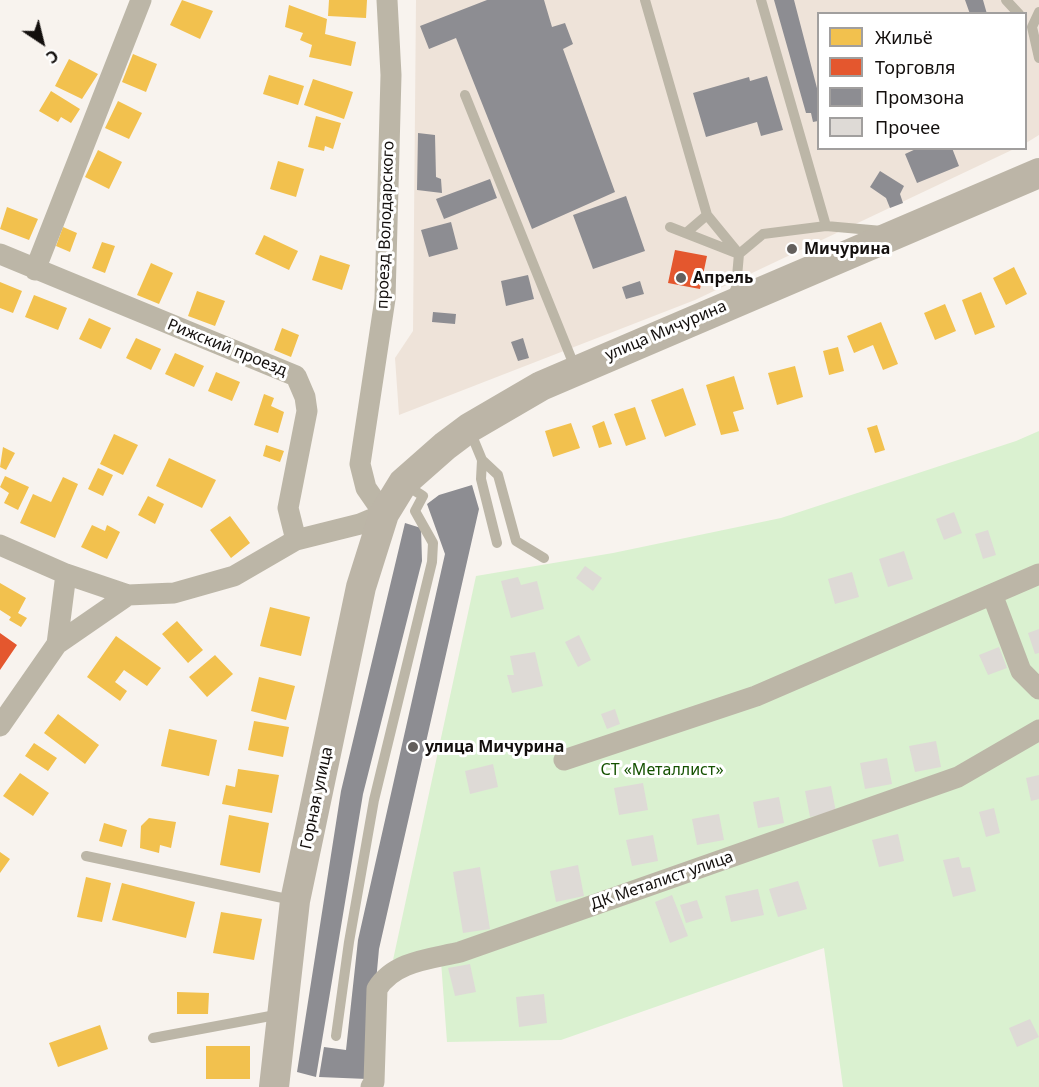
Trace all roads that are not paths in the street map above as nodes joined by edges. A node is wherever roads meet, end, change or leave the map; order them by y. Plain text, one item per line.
1 (141, 0) edge
2 (387, 0) edge
3 (645, 0) edge
4 (761, 0) edge
5 (1006, 0) edge
6 (1017, 12) edge
7 (1039, 12) edge
8 (1029, 23) edge
9 (1039, 58) edge
10 (465, 95) dead end
11 (1039, 173) edge
12 (706, 215) junction
13 (825, 226) junction
14 (670, 227) dead end
15 (686, 233) junction
16 (900, 233) junction
17 (0, 254) edge
18 (739, 255) junction
19 (35, 270) junction
20 (727, 305) junction
21 (576, 370) junction
22 (469, 428) junction
23 (482, 460) junction
24 (403, 483) junction
25 (384, 514) junction
26 (296, 540) junction
27 (497, 543) dead end
28 (0, 545) edge
29 (544, 558) dead end
30 (66, 574) junction
31 (1039, 574) edge
32 (992, 594) junction
33 (128, 595) junction
34 (57, 644) junction
35 (1039, 689) edge
36 (0, 726) edge
37 (1039, 730) edge
38 (564, 760) dead end
39 (86, 856) dead end
40 (295, 901) junction
41 (281, 1014) junction
42 (336, 1036) dead end
43 (153, 1038) dead end
44 (274, 1087) edge
45 (371, 1087) edge

1 - 19 street
2 - 25 street, проезд Володарского
3 - 12 lane
4 - 13 lane
5 - 6 lane
7 - 8 lane
8 - 9 lane
10 - 21 lane
11 - 16 street, улица Мичурина
12 - 15 lane
12 - 18 lane
13 - 16 lane
13 - 18 lane
14 - 15 lane
15 - 18 lane
16 - 20 street, улица Мичурина
17 - 19 street, Рижский проезд
18 - 20 lane
19 - 26 street, Рижский проезд
20 - 21 street, улица Мичурина
21 - 22 street, улица Мичурина
22 - 23 lane
22 - 24 street, улица Мичурина
23 - 27 lane
23 - 29 lane
24 - 25 street, улица Мичурина
24 - 42 lane
25 - 26 street
25 - 40 street, Горная улица
26 - 33 street
28 - 30 street
30 - 33 street
30 - 34 street
31 - 32 street
32 - 35 street
32 - 38 street
33 - 34 street
34 - 36 street
37 - 45 street, ДК Металист улица
39 - 40 lane
40 - 41 street, Горная улица
41 - 43 lane
41 - 44 street, Горная улица

